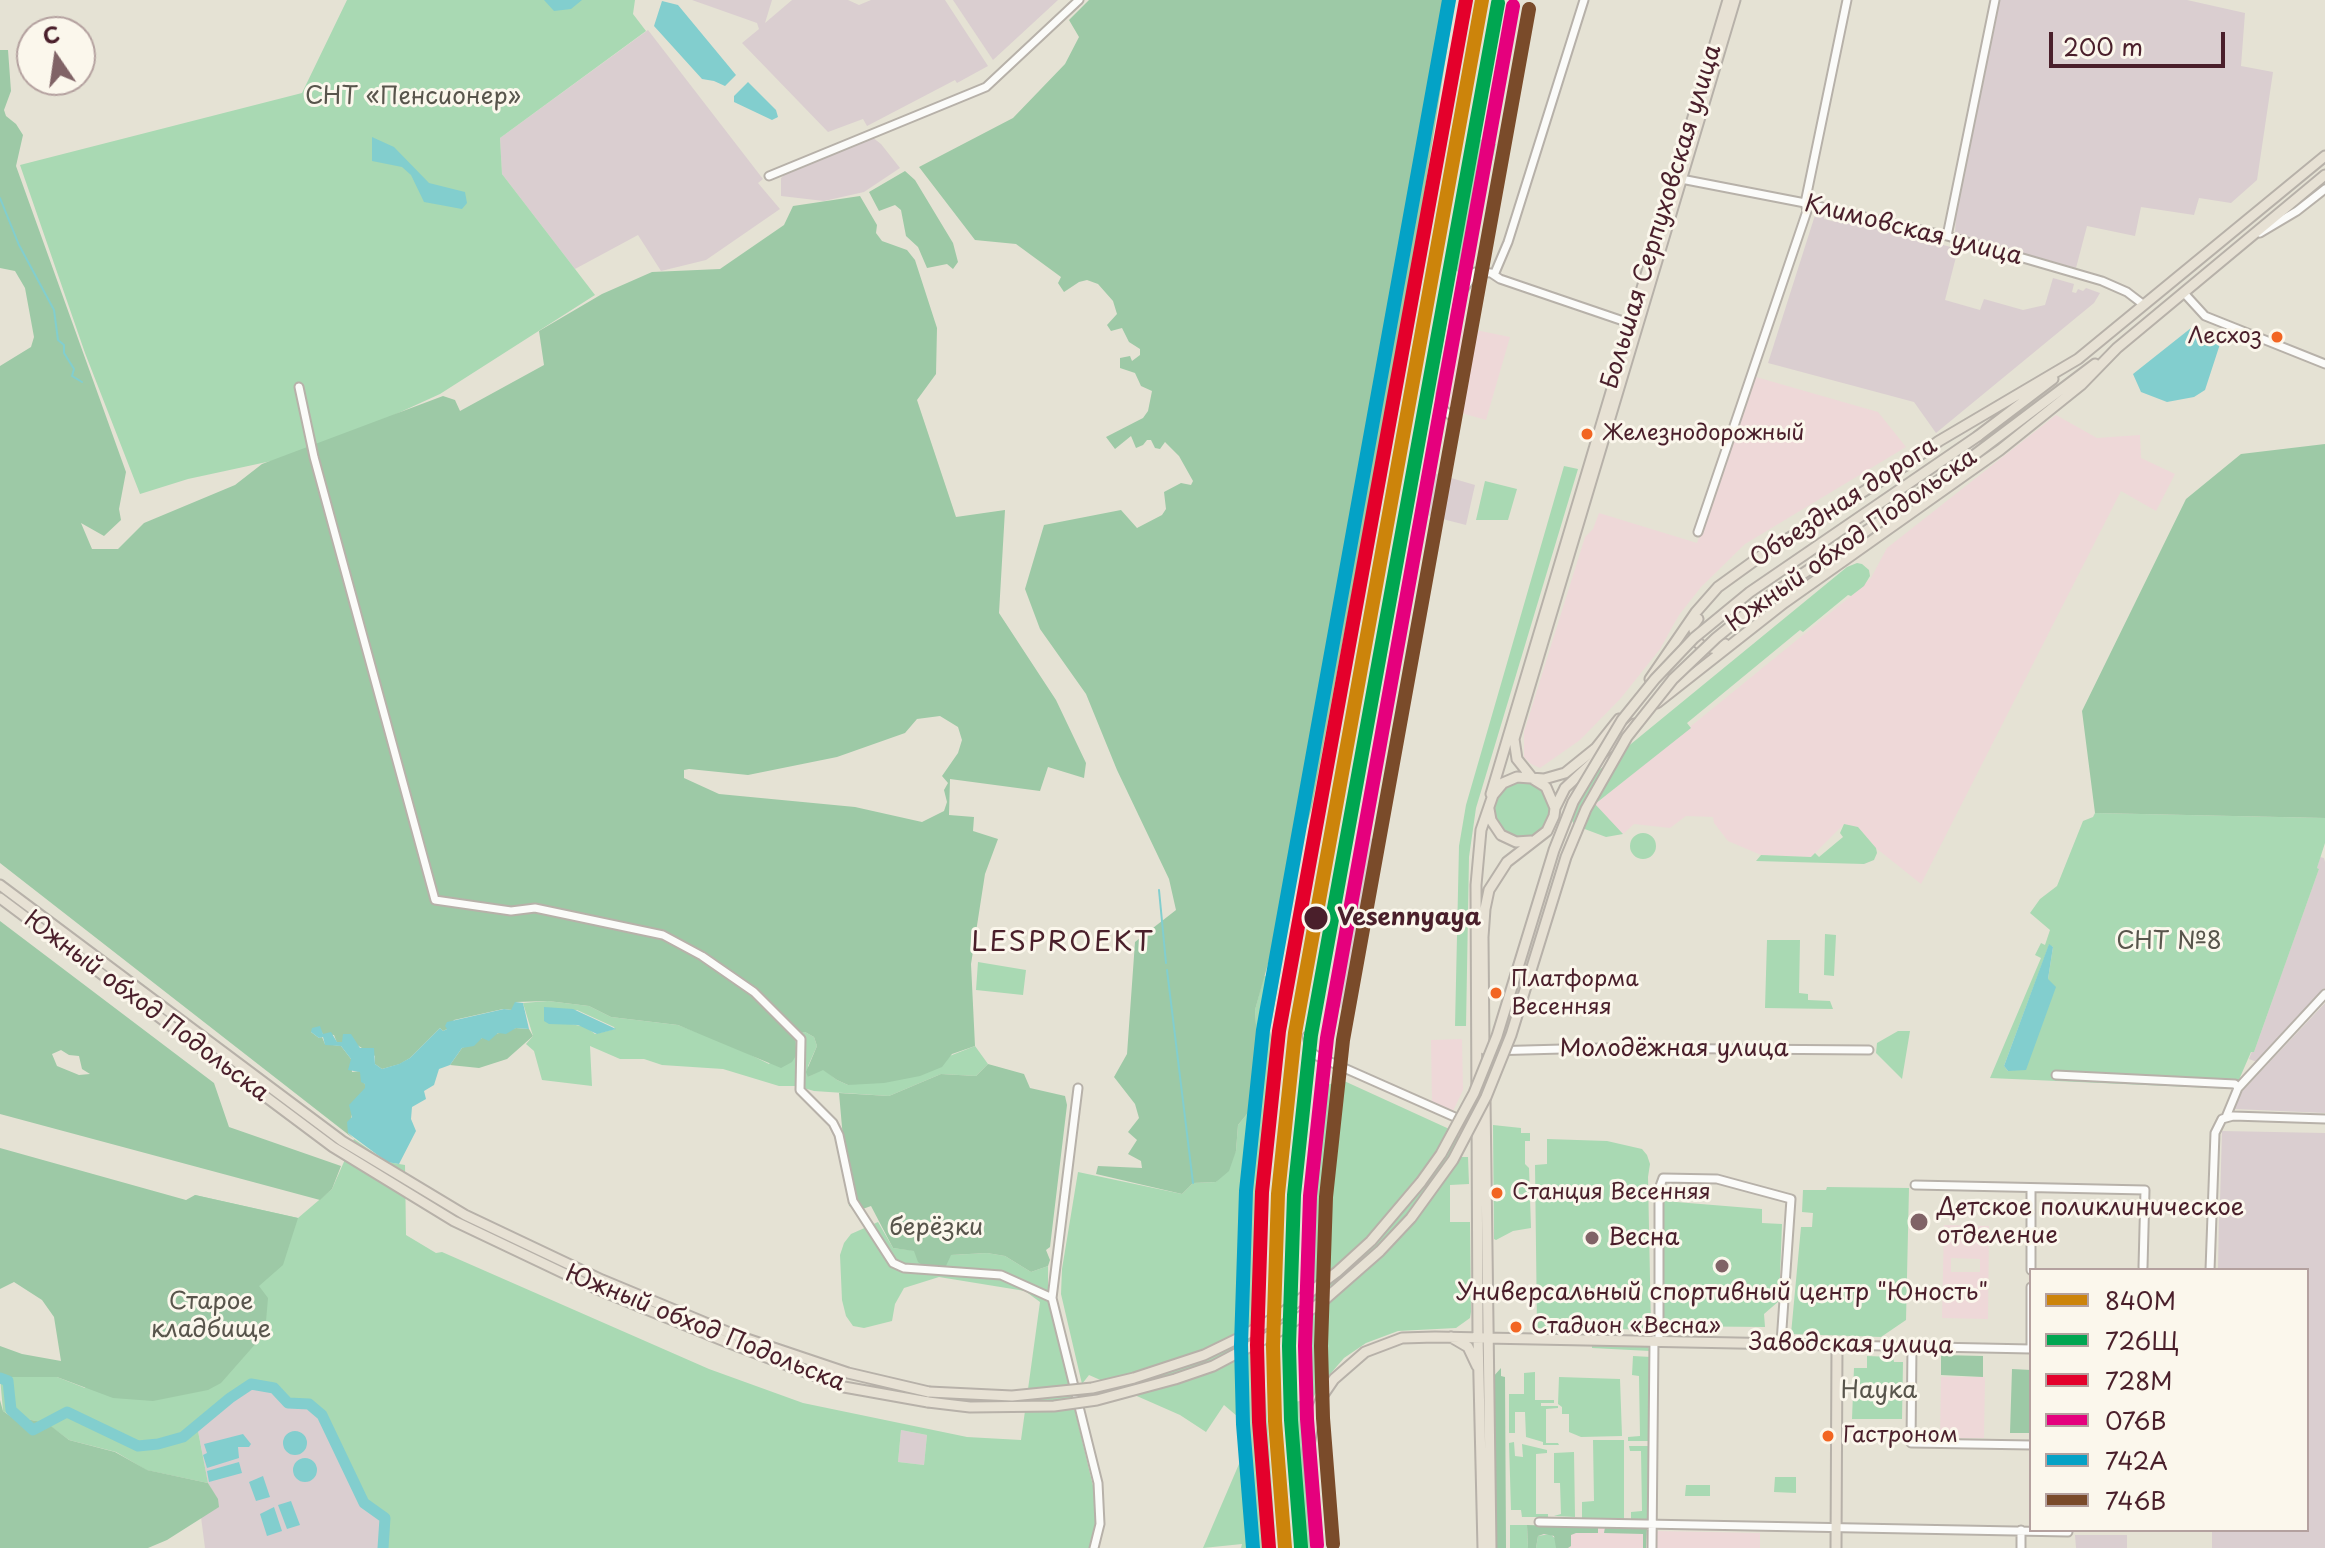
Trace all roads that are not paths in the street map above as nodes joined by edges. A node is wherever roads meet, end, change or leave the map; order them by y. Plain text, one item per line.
1 (1079, 0) edge
2 (1584, 0) edge
3 (1728, 0) edge
4 (1735, 0) edge
5 (1847, 0) edge
6 (1995, 0) edge
7 (2325, 156) edge
8 (2325, 175) edge
9 (769, 176) dead end
10 (1677, 178) junction
11 (2325, 189) edge
12 (1805, 203) junction
13 (1947, 236) junction
14 (2245, 243) junction
15 (1494, 275) junction
16 (2184, 293) junction
17 (2144, 305) junction
18 (1634, 324) junction
19 (2117, 348) junction
20 (2078, 359) junction
21 (2325, 364) edge
22 (299, 387) dead end
23 (1452, 417) dead end
24 (1698, 532) dead end
25 (1765, 553) junction
26 (1755, 625) junction
27 (1533, 779) junction
28 (1490, 802) junction
29 (1555, 808) junction
30 (1534, 840) junction
31 (0, 885) edge
32 (0, 898) edge
33 (2325, 994) edge
34 (1307, 1036) dead end
35 (1869, 1050) dead end
36 (1481, 1051) junction
37 (2056, 1075) dead end
38 (1078, 1088) dead end
39 (2238, 1088) junction
40 (2226, 1117) junction
41 (2325, 1119) edge
42 (1478, 1124) junction
43 (1915, 1185) dead end
44 (2031, 1189) junction
45 (2143, 1267) dead end
46 (2031, 1268) edge
47 (2210, 1268) edge
48 (1479, 1293) junction
49 (1052, 1298) junction
50 (1451, 1337) junction
51 (1483, 1337) junction
52 (1657, 1340) junction
53 (1781, 1343) junction
54 (1837, 1345) junction
55 (1912, 1346) junction
56 (2029, 1349) edge
57 (1479, 1376) junction
58 (928, 1397) junction
59 (2029, 1445) edge
60 (1539, 1522) dead end
61 (1652, 1525) junction
62 (1836, 1528) junction
63 (2021, 1530) junction
64 (2029, 1530) edge
65 (1094, 1548) edge
66 (1317, 1548) edge
67 (1483, 1548) edge
68 (1491, 1548) edge
69 (1652, 1548) edge
70 (1836, 1548) edge
71 (2021, 1548) edge

1 - 9 street
2 - 15 street
3 - 10 main road, Большая Серпуховская улица
4 - 10 main road, Большая Серпуховская улица
5 - 12 street
6 - 13 street
7 - 17 main road, Объездная дорога
8 - 14 main road, Объездная дорога
10 - 12 street, Климовская улица
10 - 18 main road, Большая Серпуховская улица
11 - 14 street
12 - 13 street, Климовская улица
12 - 24 street
13 - 17 street, Климовская улица
14 - 16 main road, Объездная дорога
15 - 18 street
15 - 23 street
16 - 19 main road, Объездная дорога
16 - 21 street
17 - 20 main road, Объездная дорога
18 - 27 main road, Большая Серпуховская улица
18 - 28 main road, Большая Серпуховская улица
19 - 26 main road, Объездная дорога
19 - 58 main road, Южный обход Подольска, bridge
20 - 25 main road, Объездная дорога
20 - 58 main road, Южный обход Подольска, bridge
22 - 49 street
25 - 26 main road
25 - 27 main road, Объездная дорога
26 - 29 main road, Объездная дорога
27 - 28 main road
27 - 29 main road
28 - 30 main road
28 - 36 main road, Большая Серпуховская улица
29 - 30 main road
30 - 36 main road
31 - 58 main road, Южный обход Подольска
32 - 58 main road, Южный обход Подольска
33 - 39 street
34 - 42 street
35 - 36 street, Молодёжная улица
36 - 42 main road
36 - 51 main road
37 - 39 street
38 - 49 street
39 - 40 street
40 - 41 street
40 - 47 street
42 - 48 main road
43 - 44 street
44 - 45 street
44 - 46 street
48 - 50 main road
48 - 51 main road
49 - 65 street
50 - 51 main road, Заводская улица
50 - 57 main road
50 - 66 main road, Заводская улица
51 - 52 main road, Заводская улица
51 - 57 main road
51 - 68 main road
52 - 53 main road, Заводская улица
52 - 53 street
52 - 61 street
53 - 54 main road, Заводская улица
54 - 55 street, Заводская улица
54 - 62 main road
55 - 56 street, Заводская улица
55 - 59 street
57 - 67 main road
60 - 61 street
61 - 62 street
61 - 69 street
62 - 63 street
62 - 70 main road
63 - 64 street
63 - 71 street

